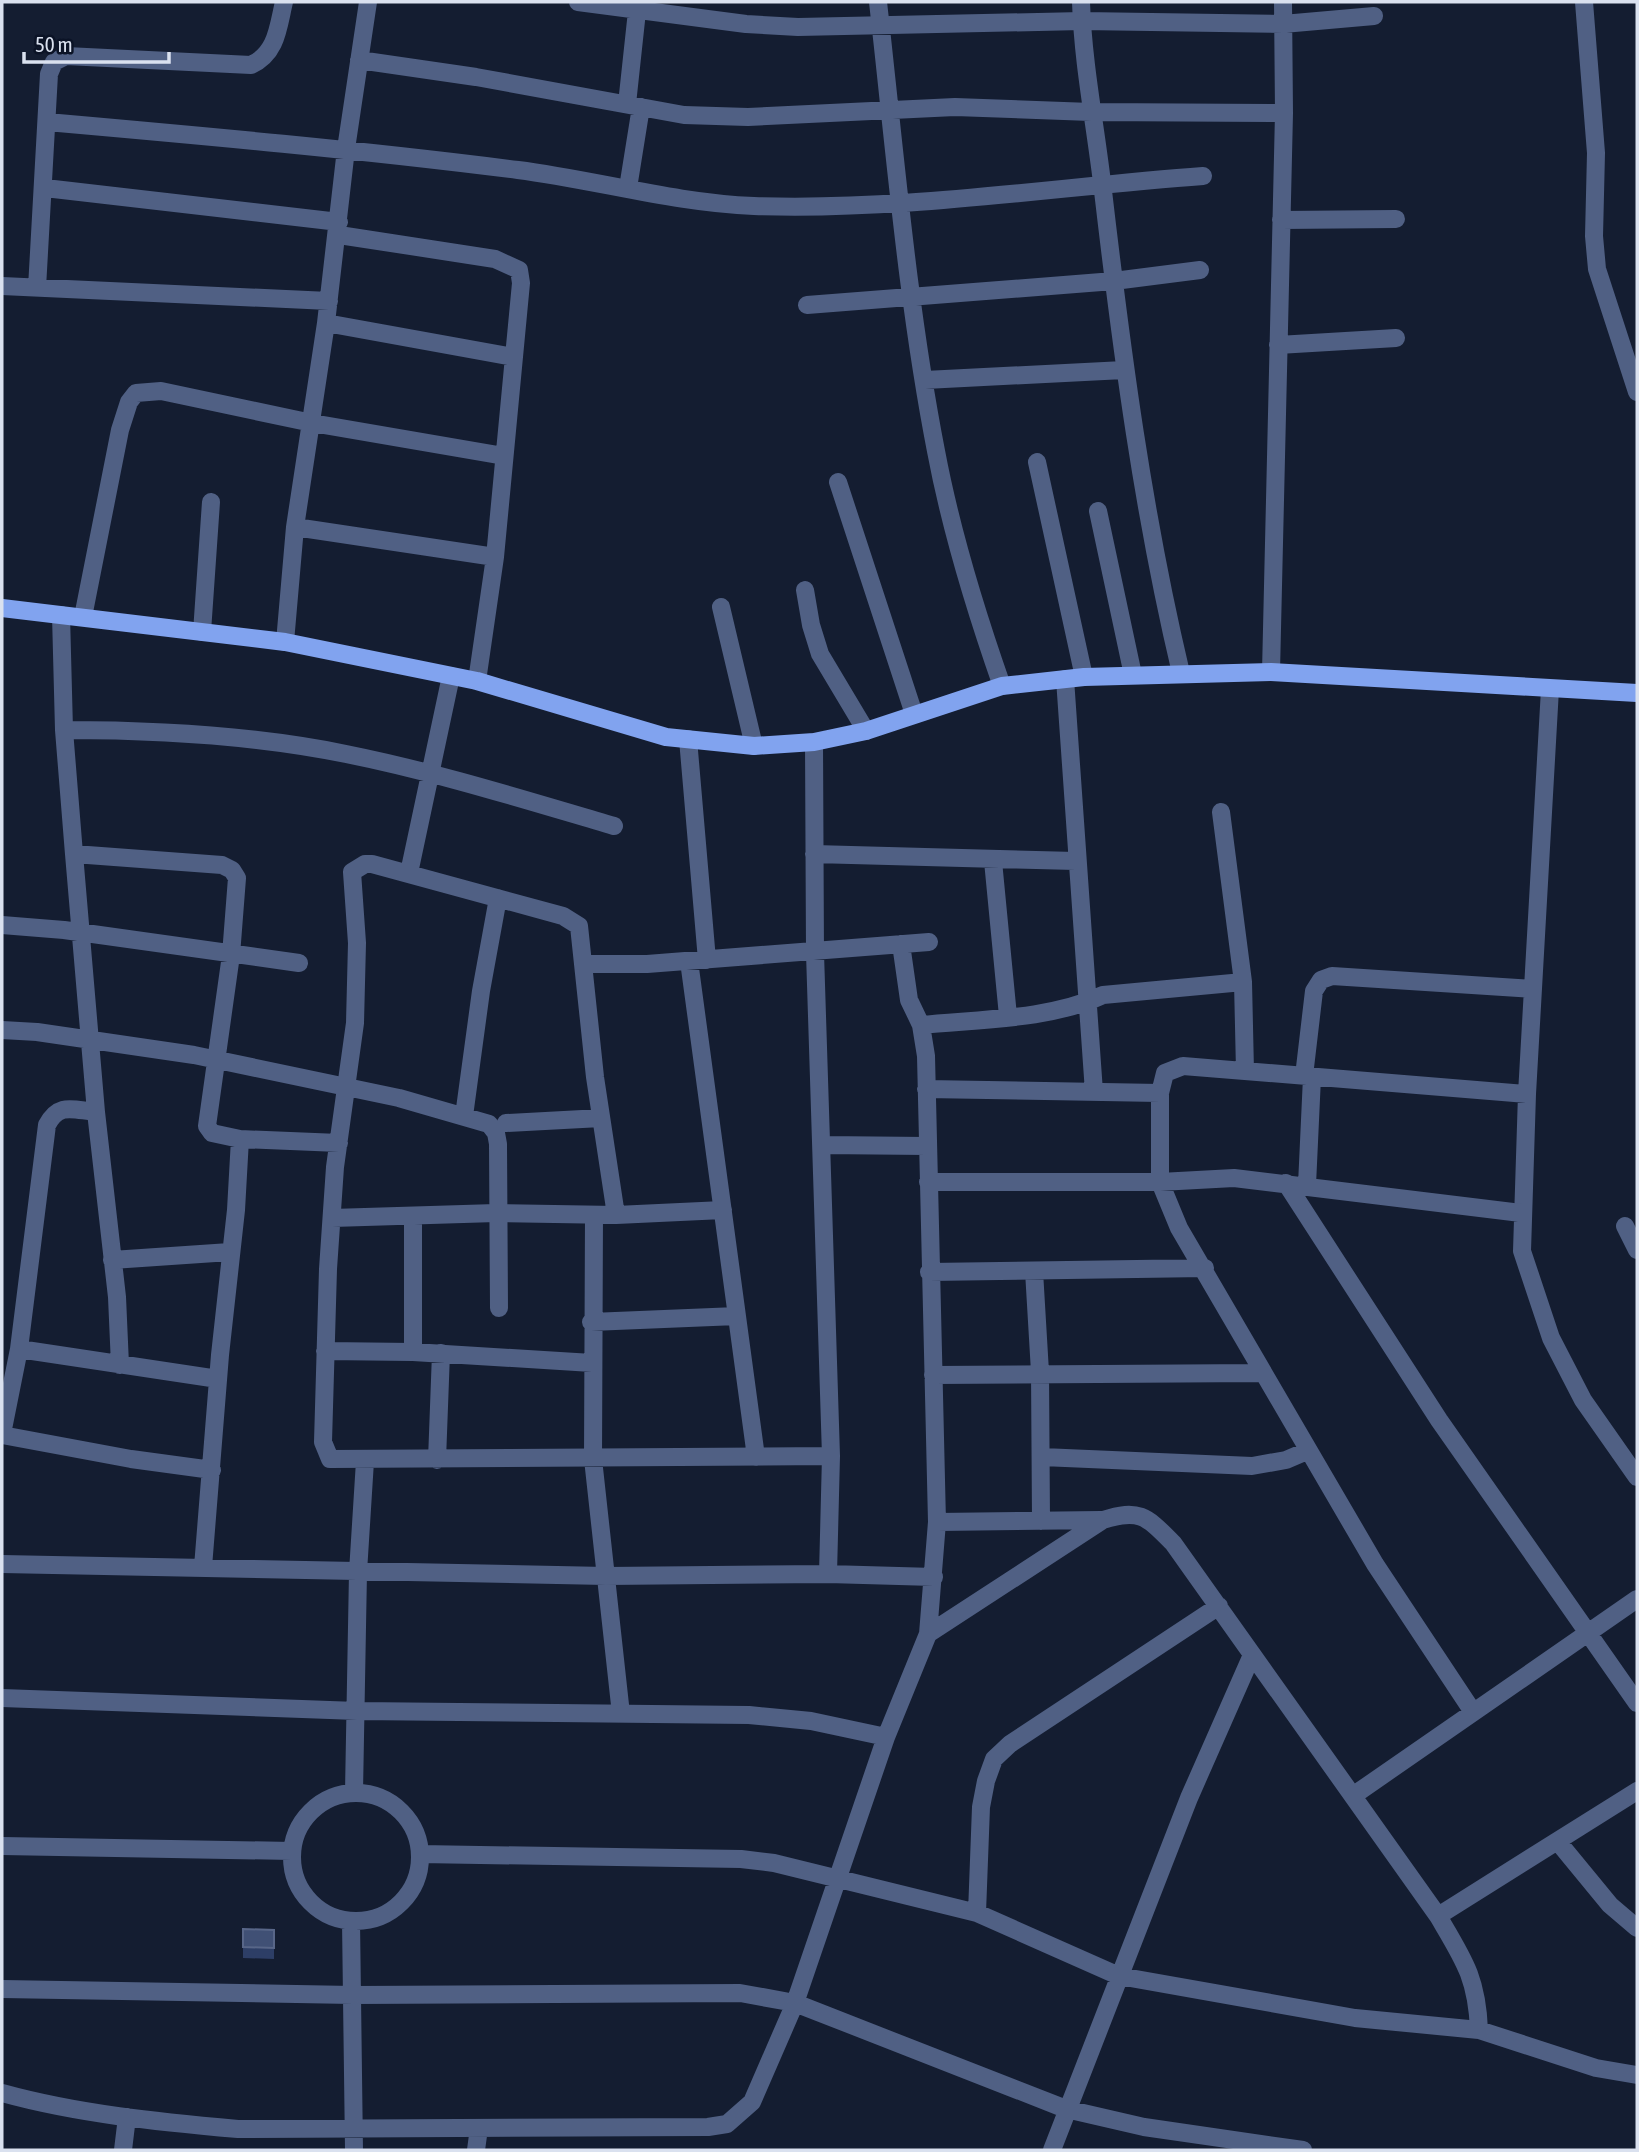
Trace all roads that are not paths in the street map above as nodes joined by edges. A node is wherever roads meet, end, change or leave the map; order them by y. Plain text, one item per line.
1 (284, 2) edge
2 (368, 2) edge
3 (578, 2) edge
4 (878, 2) edge
5 (1081, 2) edge
6 (1283, 2) edge
7 (1584, 2) edge
8 (637, 6) edge
9 (1374, 16) dead end
10 (1082, 21) junction
11 (881, 24) junction
12 (1283, 24) junction
13 (359, 60) junction
14 (634, 105) junction
15 (889, 111) junction
16 (1091, 112) junction
17 (1284, 113) junction
18 (47, 122) junction
19 (346, 149) junction
20 (1203, 176) dead end
21 (1102, 184) junction
22 (45, 188) junction
23 (628, 188) junction
24 (898, 202) junction
25 (1396, 219) dead end
26 (1281, 220) junction
27 (339, 229) junction
28 (1200, 270) dead end
29 (1114, 281) junction
30 (2, 286) edge
31 (37, 288) junction
32 (912, 298) junction
33 (329, 302) junction
34 (807, 304) dead end
35 (326, 323) junction
36 (1396, 338) dead end
37 (1278, 345) junction
38 (514, 357) junction
39 (1124, 370) junction
40 (925, 380) junction
41 (1637, 392) edge
42 (312, 423) junction
43 (504, 456) junction
44 (1037, 462) dead end
45 (838, 482) dead end
46 (211, 502) dead end
47 (1098, 511) dead end
48 (295, 527) junction
49 (495, 557) junction
50 (805, 590) dead end
51 (721, 607) dead end
52 (2, 608) edge
53 (61, 615) junction
54 (83, 617) junction
55 (202, 632) junction
56 (285, 642) junction
57 (1181, 673) junction
58 (1271, 673) junction
59 (1133, 675) junction
60 (451, 676) junction
61 (1084, 677) junction
62 (1065, 680) junction
63 (477, 681) junction
64 (1002, 687) junction
65 (1550, 690) junction
66 (1637, 694) edge
67 (914, 714) junction
68 (64, 730) junction
69 (866, 731) junction
70 (688, 739) junction
71 (814, 742) junction
72 (754, 746) junction
73 (432, 774) junction
74 (1221, 812) dead end
75 (614, 826) dead end
76 (74, 854) junction
77 (814, 854) junction
78 (993, 860) junction
79 (1076, 861) junction
80 (409, 873) junction
81 (498, 898) junction
82 (2, 925) edge
83 (81, 933) junction
84 (929, 942) dead end
85 (901, 944) junction
86 (815, 953) junction
87 (231, 955) junction
88 (698, 960) junction
89 (299, 963) dead end
90 (584, 964) junction
91 (1242, 982) junction
92 (1533, 989) junction
93 (1087, 1003) junction
94 (1008, 1016) junction
95 (921, 1025) junction
96 (2, 1030) edge
97 (92, 1040) junction
98 (216, 1060) junction
99 (1245, 1071) junction
100 (1308, 1076) junction
101 (349, 1086) junction
102 (926, 1089) junction
103 (1094, 1092) junction
104 (1160, 1093) junction
105 (1527, 1094) junction
106 (96, 1112) junction
107 (464, 1116) junction
108 (601, 1118) junction
109 (506, 1122) dead end
110 (240, 1139) junction
111 (339, 1143) junction
112 (822, 1145) junction
113 (927, 1146) junction
114 (928, 1181) junction
115 (1160, 1182) junction
116 (1286, 1183) junction
117 (1307, 1185) junction
118 (723, 1210) junction
119 (496, 1213) junction
120 (1521, 1213) junction
121 (594, 1215) junction
122 (616, 1215) junction
123 (413, 1217) junction
124 (332, 1218) junction
125 (1626, 1226) dead end
126 (1637, 1250) edge
127 (230, 1252) junction
128 (112, 1260) junction
129 (1205, 1268) junction
130 (1034, 1271) junction
131 (929, 1272) junction
132 (499, 1308) dead end
133 (737, 1316) junction
134 (591, 1322) junction
135 (19, 1349) junction
136 (325, 1351) junction
137 (413, 1352) junction
138 (441, 1353) junction
139 (592, 1363) junction
140 (120, 1365) junction
141 (1040, 1372) junction
142 (1261, 1373) junction
143 (933, 1375) junction
144 (218, 1379) junction
145 (2, 1434) edge
146 (1307, 1451) junction
147 (831, 1456) junction
148 (755, 1457) junction
149 (1042, 1457) junction
150 (593, 1459) junction
151 (437, 1460) junction
152 (365, 1461) junction
153 (212, 1470) junction
154 (1637, 1477) edge
155 (1103, 1520) junction
156 (1041, 1521) junction
157 (937, 1522) junction
158 (2, 1564) edge
159 (203, 1567) junction
160 (358, 1572) junction
161 (828, 1574) junction
162 (606, 1576) junction
163 (934, 1577) junction
164 (1637, 1599) edge
165 (1219, 1606) junction
166 (1586, 1633) junction
167 (928, 1634) junction
168 (1252, 1655) junction
169 (2, 1698) edge
170 (1637, 1703) edge
171 (357, 1711) junction
172 (1473, 1712) junction
173 (621, 1714) junction
174 (886, 1737) junction
175 (1637, 1791) edge
176 (354, 1792) junction
177 (1354, 1795) junction
178 (1559, 1843) junction
179 (2, 1846) edge
180 (292, 1851) junction
181 (420, 1854) junction
182 (839, 1881) junction
183 (977, 1913) junction
184 (1438, 1916) junction
185 (351, 1921) junction
186 (1637, 1927) edge
187 (1119, 1976) junction
188 (2, 1989) edge
189 (353, 1995) junction
190 (795, 2003) junction
191 (1479, 2030) junction
192 (1637, 2075) edge
193 (2, 2093) edge
194 (1066, 2109) junction
195 (127, 2117) junction
196 (355, 2128) junction
197 (479, 2128) junction
198 (123, 2150) edge
199 (354, 2150) edge
200 (476, 2150) edge
201 (1052, 2150) edge
202 (1303, 2150) edge

1 - 18 street
2 - 13 street
3 - 8 street
4 - 11 street
5 - 10 street
6 - 12 street
7 - 41 street
8 - 11 street
8 - 14 street
9 - 12 street
10 - 11 street
10 - 12 street
10 - 16 street
11 - 15 street
12 - 17 street
13 - 14 street
13 - 19 street
14 - 15 street
14 - 23 street
15 - 16 street
15 - 24 street
16 - 17 street
16 - 21 street
17 - 26 street
18 - 19 street
18 - 22 street
19 - 23 street
19 - 27 street
20 - 21 street
21 - 24 street
21 - 29 street
22 - 27 street
22 - 31 street
23 - 24 street
24 - 32 street
25 - 26 street
26 - 37 street
27 - 33 street
27 - 38 street
28 - 29 street
29 - 32 street
29 - 39 street
30 - 31 street
31 - 33 street
32 - 34 street
32 - 40 street
33 - 35 street
35 - 38 street
35 - 42 street
36 - 37 street
37 - 58 street
38 - 43 street
39 - 40 street
39 - 57 street
40 - 64 street
42 - 43 street
42 - 48 street
42 - 54 street
43 - 49 street
44 - 61 street
45 - 67 street
46 - 55 street
47 - 59 street
48 - 49 street
48 - 56 street
49 - 63 street
50 - 69 street
51 - 72 street
52 - 53 main road
53 - 54 main road
53 - 68 street
54 - 55 main road
55 - 56 main road
56 - 60 main road
57 - 58 main road
57 - 59 main road
58 - 65 main road
59 - 61 main road
60 - 63 main road
60 - 73 street
61 - 62 main road
62 - 64 main road
62 - 79 street
63 - 70 main road
64 - 67 main road
65 - 66 main road
65 - 92 street
67 - 69 main road
68 - 73 street
68 - 76 street
69 - 71 main road
70 - 72 main road
70 - 88 street
71 - 72 main road
71 - 77 street
73 - 75 street
73 - 80 street
74 - 91 street
76 - 83 street
76 - 87 street
77 - 78 street
77 - 86 street
78 - 79 street
78 - 94 street
79 - 93 street
80 - 81 street
80 - 101 street
81 - 90 street
81 - 107 street
82 - 83 street
83 - 87 street
83 - 97 street
84 - 85 street
85 - 86 street
85 - 95 street
86 - 88 street
86 - 112 street
87 - 89 street
87 - 98 street
88 - 90 street
88 - 118 street
90 - 108 street
91 - 93 street
91 - 99 street
92 - 100 street
92 - 105 street
93 - 94 street
93 - 103 street
94 - 95 street
95 - 102 street
96 - 97 street
97 - 98 street
97 - 106 street
98 - 101 street
98 - 110 street
99 - 100 street
99 - 104 street
100 - 105 street
100 - 117 street
101 - 107 street
101 - 111 street
102 - 103 street
102 - 113 street
103 - 104 street
104 - 115 street
105 - 120 street
106 - 128 street
106 - 135 street
107 - 119 street
108 - 109 street
108 - 122 street
110 - 111 street
110 - 127 street
111 - 124 street
112 - 113 street
112 - 147 street
113 - 114 street
114 - 115 street
114 - 131 street
115 - 116 street
115 - 129 street
116 - 117 street
116 - 166 street
117 - 120 street
118 - 122 street
118 - 133 street
119 - 121 street
119 - 123 street
119 - 132 street
120 - 154 street
121 - 122 street
121 - 134 street
123 - 124 street
123 - 137 street
124 - 136 street
125 - 126 street
127 - 128 street
127 - 144 street
128 - 140 street
129 - 130 street
129 - 142 street
130 - 131 street
130 - 141 street
131 - 143 street
133 - 134 street
133 - 148 street
134 - 139 street
135 - 140 street
135 - 145 street
136 - 137 street
136 - 152 street
137 - 138 street
138 - 139 street
138 - 151 street
139 - 150 street
140 - 144 street
141 - 142 street
141 - 143 street
141 - 149 street
142 - 146 street
143 - 157 street
144 - 153 street
145 - 153 street
146 - 149 street
146 - 172 street
147 - 148 street
147 - 161 street
148 - 150 street
149 - 156 street
150 - 151 street
150 - 162 street
151 - 152 street
152 - 160 street
153 - 159 street
155 - 156 street
155 - 165 street
155 - 167 street
156 - 157 street
157 - 163 street
158 - 159 street
159 - 160 street
160 - 162 street
160 - 171 street
161 - 162 street
161 - 163 street
162 - 173 street
163 - 167 street
164 - 166 street
165 - 168 street
165 - 183 street
166 - 170 street
166 - 172 street
167 - 174 street
168 - 177 street
168 - 187 street
169 - 171 street
171 - 173 street
171 - 176 street
172 - 177 street
173 - 174 street
174 - 182 street
175 - 178 street
176 - 180 street
176 - 181 street
177 - 184 street
178 - 184 street
178 - 186 street
179 - 180 street
180 - 185 street
181 - 182 street
181 - 185 street
182 - 183 street
182 - 190 street
183 - 187 street
184 - 191 street
185 - 189 street
187 - 191 street
187 - 194 street
188 - 189 street
189 - 190 street
189 - 196 street
190 - 194 street
190 - 197 street
191 - 192 street
193 - 195 street
194 - 201 street
194 - 202 street
195 - 196 street
195 - 198 street
196 - 197 street
196 - 199 street
197 - 200 street

